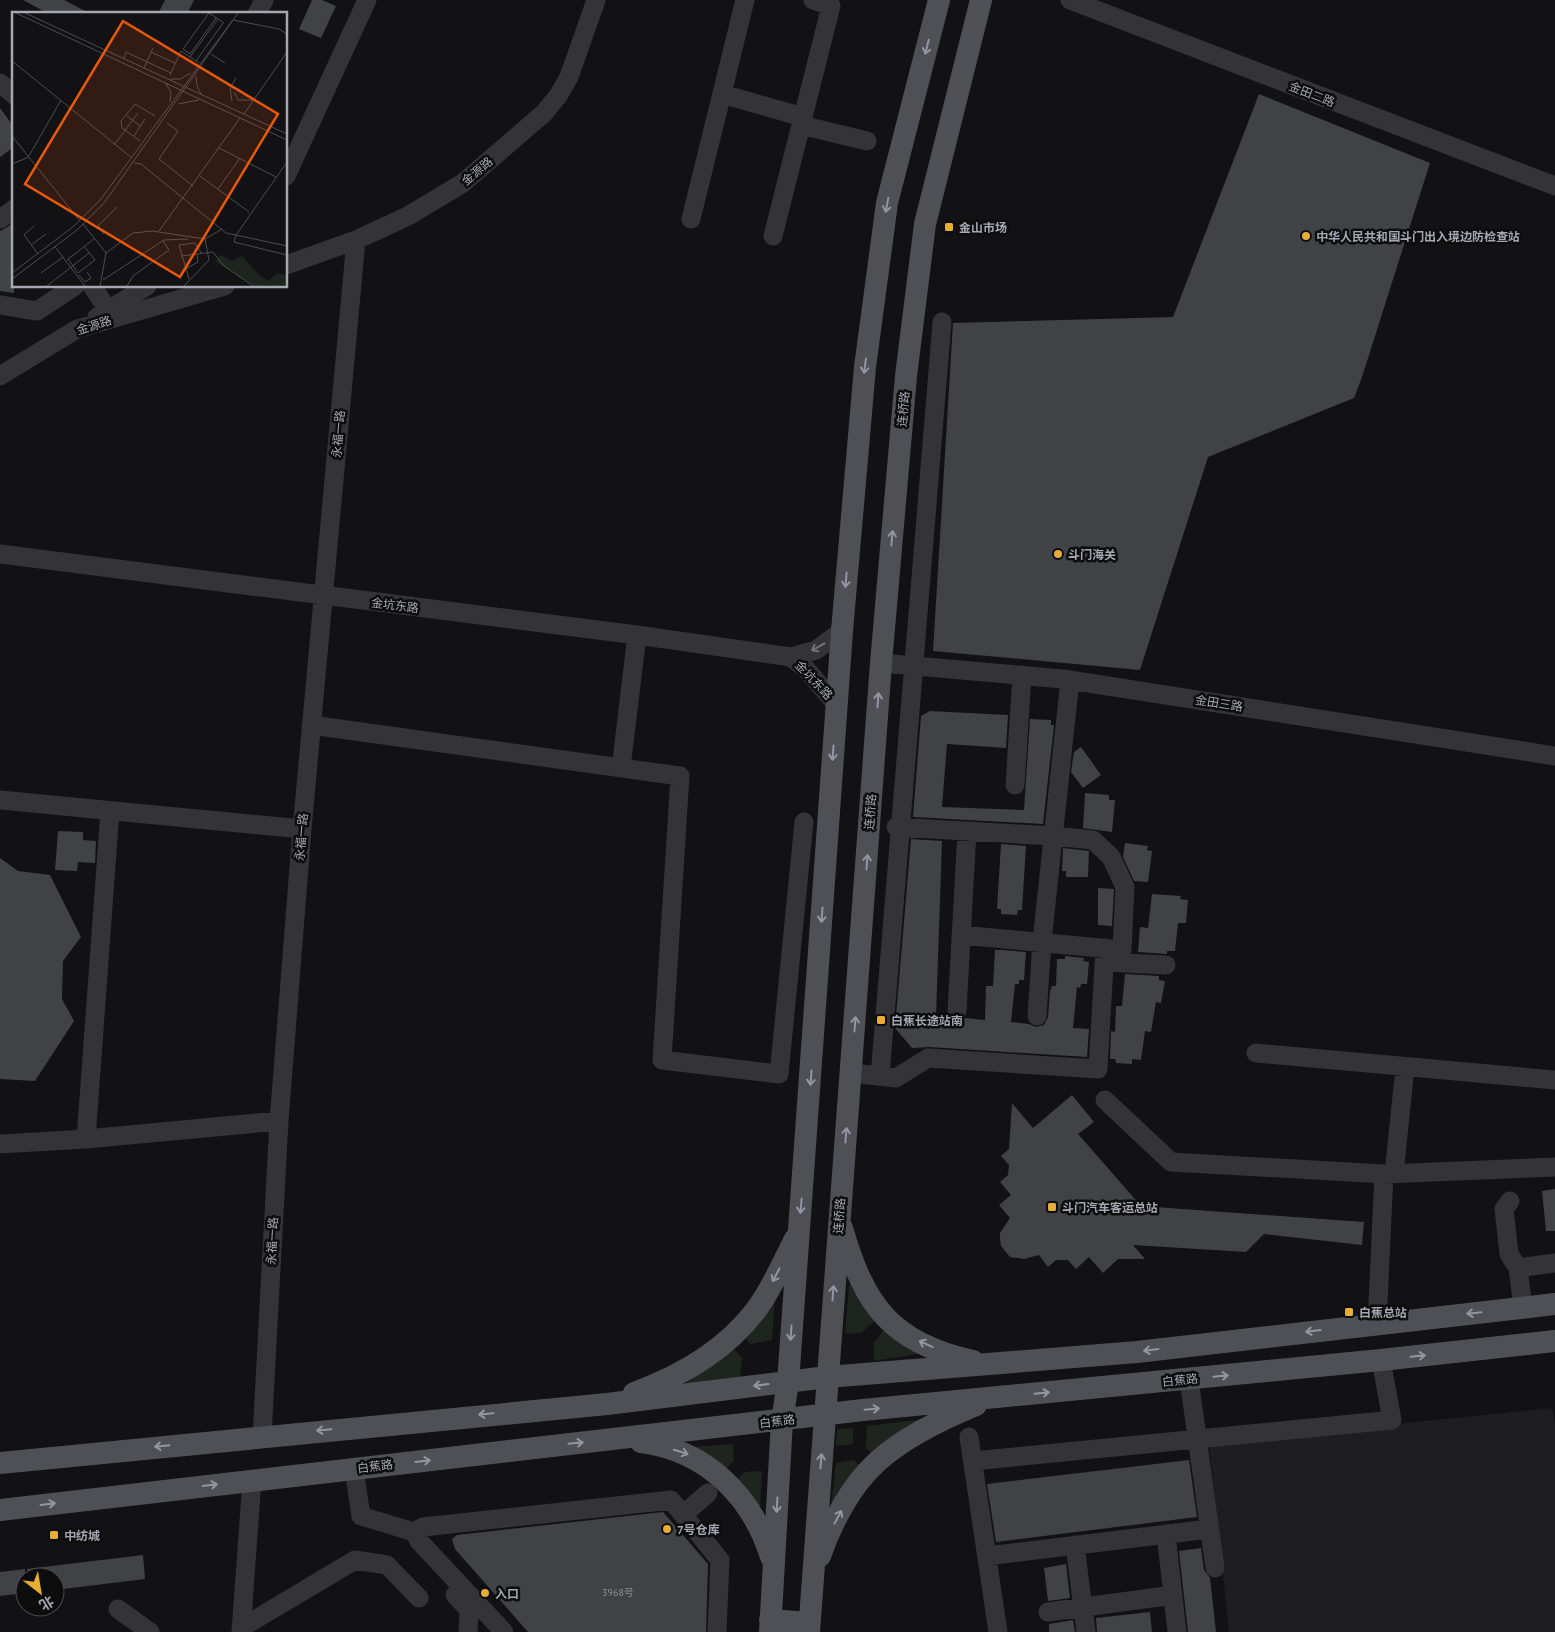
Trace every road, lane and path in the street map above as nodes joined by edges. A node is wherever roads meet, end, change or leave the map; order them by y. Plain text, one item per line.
1 (264, 0) edge
2 (367, 0) edge
3 (596, 0) edge
4 (745, 0) edge
5 (813, 0) edge
6 (939, 0) edge
7 (981, 0) edge
8 (1070, 0) edge
9 (258, 12) edge
10 (0, 83) edge
11 (12, 93) edge
12 (722, 94) junction
13 (802, 121) junction
14 (867, 141) dead end
15 (288, 172) edge
16 (1555, 186) edge
17 (12, 210) edge
18 (0, 219) edge
19 (691, 219) dead end
20 (773, 236) dead end
21 (356, 240) junction
22 (288, 264) edge
23 (72, 288) edge
24 (93, 288) edge
25 (145, 288) edge
26 (218, 288) edge
27 (0, 305) edge
28 (108, 310) junction
29 (942, 322) dead end
30 (77, 330) junction
31 (0, 376) edge
32 (0, 554) edge
33 (323, 595) junction
34 (842, 631) junction
35 (637, 635) junction
36 (791, 657) junction
37 (881, 663) junction
38 (914, 666) junction
39 (1022, 675) junction
40 (1070, 680) junction
41 (837, 705) junction
42 (311, 724) junction
43 (1555, 756) edge
44 (621, 768) junction
45 (1014, 785) dead end
46 (0, 800) edge
47 (110, 811) junction
48 (804, 822) dead end
49 (896, 827) dead end
50 (302, 829) junction
51 (967, 831) junction
52 (1053, 836) junction
53 (961, 935) junction
54 (1042, 941) junction
55 (1105, 955) junction
56 (1166, 965) dead end
57 (957, 1011) dead end
58 (1037, 1016) dead end
59 (1256, 1053) dead end
60 (1405, 1067) junction
61 (852, 1073) junction
62 (888, 1077) junction
63 (1555, 1080) edge
64 (1105, 1100) dead end
65 (279, 1121) junction
66 (86, 1139) junction
67 (0, 1144) edge
68 (1555, 1167) edge
69 (1507, 1170) junction
70 (1389, 1174) junction
71 (804, 1180) junction
72 (842, 1183) junction
73 (839, 1218) junction
74 (799, 1232) junction
75 (1555, 1263) edge
76 (1518, 1268) junction
77 (1555, 1304) edge
78 (1523, 1308) junction
79 (1377, 1324) junction
80 (1555, 1341) edge
81 (1381, 1360) junction
82 (989, 1364) junction
83 (827, 1377) junction
84 (1189, 1379) junction
85 (788, 1382) junction
86 (993, 1398) junction
87 (607, 1404) junction
88 (534, 1410) junction
89 (823, 1415) junction
90 (782, 1421) junction
91 (262, 1436) junction
92 (969, 1437) dead end
93 (1197, 1438) junction
94 (616, 1439) junction
95 (535, 1448) junction
96 (973, 1461) junction
97 (0, 1463) edge
98 (354, 1468) junction
99 (252, 1480) junction
100 (708, 1493) dead end
101 (0, 1510) edge
102 (683, 1515) junction
103 (1209, 1529) junction
104 (406, 1530) junction
105 (1166, 1534) junction
106 (1074, 1545) junction
107 (987, 1556) junction
108 (774, 1566) junction
109 (1215, 1568) dead end
110 (813, 1579) junction
111 (1173, 1595) junction
112 (419, 1598) dead end
113 (1083, 1607) junction
114 (118, 1608) dead end
115 (1048, 1612) dead end
116 (770, 1626) edge
117 (809, 1628) edge
118 (241, 1630) edge
119 (150, 1632) edge
120 (468, 1632) edge
121 (504, 1632) edge
122 (717, 1632) edge
123 (998, 1632) edge
124 (1086, 1632) edge
125 (1177, 1632) edge

1 - 9 street
2 - 15 street
3 - 21 street, 金源路
4 - 12 street
5 - 13 street
6 -> 34 main road
37 -> 7 main road, 连桥路
8 - 16 street, 金田二路
10 - 11 street
12 - 13 street
12 - 19 street
13 - 14 street
13 - 20 street
17 - 18 street
21 - 22 street, 金源路
21 - 33 street, 永福一路
23 - 27 street
24 - 28 street
25 - 28 street
26 - 30 street, 金源路
28 - 30 street
29 - 38 street
30 - 31 street, 金源路
32 - 33 street, 金坑东路
33 - 35 street, 金坑东路
33 - 42 street, 永福一路
34 -> 36 street, 金坑东路
34 - 41 main road
35 - 36 street, 金坑东路
35 - 44 street
36 - 41 street, 金坑东路
37 - 38 street, 金田三路
61 -> 37 main road, 连桥路
38 - 39 street, 金田三路
38 - 62 street
39 - 40 street, 金田三路
39 - 45 street
40 - 43 street, 金田三路
40 - 52 street
41 -> 71 main road
42 - 44 street
42 - 50 street, 永福一路
44 - 48 street
46 - 47 street
47 - 50 street
47 - 66 street
49 - 51 street
50 - 65 street, 永福一路
51 - 52 street
51 - 53 street
52 - 54 street
52 - 55 street
53 - 54 street
53 - 57 street
54 - 55 street
54 - 58 street
55 - 56 street
55 - 62 street
59 - 60 street
60 - 63 street
60 - 70 street
61 - 62 street
72 -> 61 main road, 连桥路
64 - 70 street
65 - 66 street
65 - 91 street, 永福一路
66 - 67 street
68 - 69 street
69 - 70 street
69 - 76 street
70 - 79 street
71 - 72 main road
71 -> 74 main road
72 - 73 main road, 连桥路
82 -> 73 main road
83 -> 73 main road, 连桥路
74 -> 85 main road
74 -> 87 main road
75 - 76 street
76 - 78 street
77 - 78 main road
78 -> 79 main road
79 -> 82 main road
81 -> 80 main road, 白蕉路
84 -> 81 main road, 白蕉路
81 - 93 street
82 - 83 main road
83 - 85 main road
83 - 89 main road, 连桥路
86 -> 84 main road, 白蕉路
84 - 93 street
85 -> 87 main road
85 - 90 main road
89 -> 86 main road, 白蕉路
110 -> 86 main road
87 - 88 main road
88 -> 91 main road
88 - 95 main road
89 - 90 main road, 白蕉路
110 -> 89 main road, 连桥路
90 - 94 main road, 白蕉路
90 -> 108 main road
91 -> 97 main road
92 - 96 street
93 - 96 street
93 - 103 street
95 -> 94 main road, 白蕉路
94 -> 108 main road
98 -> 95 main road, 白蕉路
96 - 107 street
98 - 99 main road, 白蕉路
98 - 104 street
101 -> 99 main road, 白蕉路
99 - 118 street
100 - 102 street
102 - 104 street
102 - 122 street
103 - 105 street
103 - 109 street
104 - 120 street
104 - 121 street
105 - 106 street
105 - 111 street
106 - 107 street
106 - 113 street
107 - 123 street
108 - 116 main road
110 - 117 main road, 连桥路
111 - 113 street
111 - 125 street
112 - 118 street
113 - 115 street
113 - 124 street
114 - 119 street
116 - 117 main road

